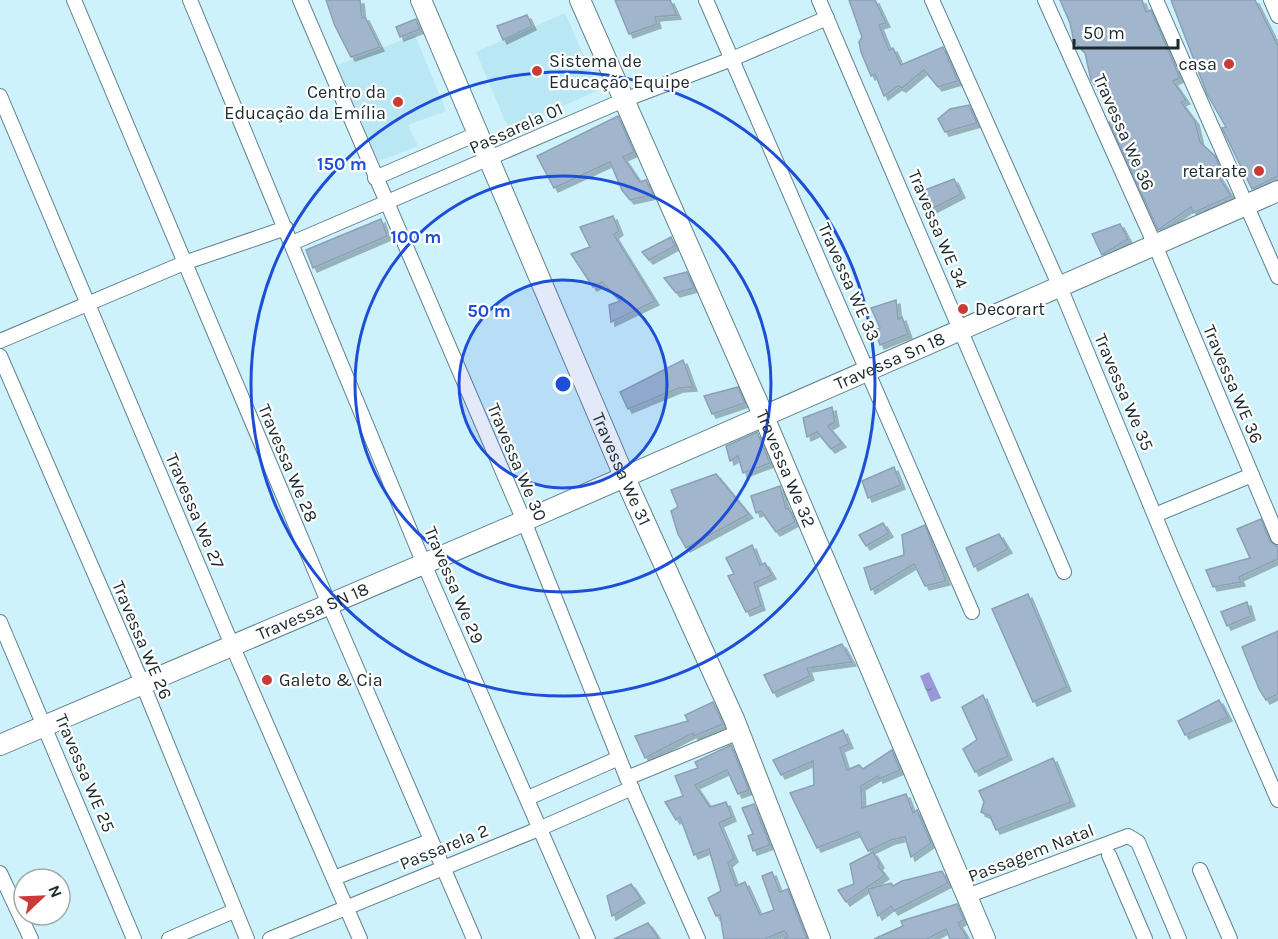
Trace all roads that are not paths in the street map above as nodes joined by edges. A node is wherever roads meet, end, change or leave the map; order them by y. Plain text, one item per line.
1 (74, 0) edge
2 (190, 0) edge
3 (300, 0) edge
4 (421, 0) edge
5 (580, 0) edge
6 (706, 0) edge
7 (819, 0) edge
8 (932, 0) edge
9 (1045, 0) edge
10 (1156, 0) edge
11 (1271, 0) edge
12 (1278, 16) edge
13 (827, 18) junction
14 (732, 59) junction
15 (0, 96) edge
16 (624, 100) junction
17 (479, 133) junction
18 (488, 159) junction
19 (375, 178) junction
20 (1278, 191) edge
21 (386, 204) junction
22 (1246, 205) junction
23 (286, 228) junction
24 (292, 243) junction
25 (1155, 245) junction
26 (184, 263) junction
27 (1278, 277) edge
28 (1060, 287) junction
29 (88, 304) junction
30 (961, 328) junction
31 (0, 341) edge
32 (0, 356) edge
33 (868, 370) junction
34 (764, 417) junction
35 (1252, 475) junction
36 (624, 476) junction
37 (1155, 515) junction
38 (524, 521) junction
39 (1278, 537) edge
40 (424, 564) junction
41 (1064, 572) dead end
42 (329, 604) junction
43 (972, 612) dead end
44 (0, 622) edge
45 (232, 645) junction
46 (143, 685) junction
47 (45, 725) junction
48 (739, 732) junction
49 (0, 745) edge
50 (619, 758) junction
51 (629, 783) junction
52 (528, 798) junction
53 (1278, 800) edge
54 (541, 828) junction
55 (430, 841) junction
56 (1109, 849) junction
57 (442, 867) junction
58 (1200, 870) dead end
59 (0, 873) edge
60 (334, 878) junction
61 (967, 896) junction
62 (346, 907) junction
63 (234, 911) junction
64 (31, 939) edge
65 (134, 939) edge
66 (169, 939) edge
67 (247, 939) edge
68 (270, 939) edge
69 (360, 939) edge
70 (474, 939) edge
71 (588, 939) edge
72 (698, 939) edge
73 (820, 939) edge
74 (985, 939) edge
75 (1144, 939) edge
76 (1179, 939) edge
77 (1230, 939) edge

1 - 26 street, Travessa We 28
2 - 23 street
3 - 19 street, Travessa We 30
4 - 17 street, Travessa We 31
5 - 16 street, Travessa We 32
6 - 14 street, Travessa WE 33
7 - 13 street, Travessa WE 34
8 - 28 street, Travessa We 35
9 - 25 street, Travessa We 36
10 - 22 street
11 - 12 street
13 - 14 street, Passarela 01
13 - 30 street, Travessa WE 34
14 - 16 street, Passarela 01
14 - 33 street, Travessa WE 33
15 - 29 street, Travessa We 27
16 - 18 street, Passarela 01
16 - 34 street, Travessa We 32
17 - 18 street, Travessa We 31
17 - 19 street
18 - 21 street, Passarela 01
18 - 36 street, Travessa We 31
19 - 21 street, Travessa We 30
20 - 22 street, Travessa Sn 18
21 - 24 street, Passarela 01
21 - 38 street, Travessa We 30
22 - 25 street, Travessa Sn 18
22 - 27 street
23 - 24 street
23 - 26 street
24 - 40 street, Travessa We 29
25 - 28 street, Travessa Sn 18
25 - 35 street, Travessa WE 36
26 - 29 street
26 - 42 street, Travessa We 28
28 - 30 street, Travessa Sn 18
28 - 37 street, Travessa We 35
29 - 31 street
29 - 45 street, Travessa We 27
30 - 33 street, Travessa Sn 18
30 - 41 street, Travessa WE 34
32 - 46 street, Travessa WE 26
33 - 34 street, Travessa Sn 18
33 - 43 street, Travessa WE 33
34 - 36 street, Travessa Sn 18
34 - 61 street, Travessa We 32
35 - 37 street
35 - 39 street, Travessa WE 36
36 - 38 street, Travessa SN 18
36 - 48 street, Travessa We 31
37 - 53 street, Travessa We 35
38 - 40 street, Travessa SN 18
38 - 50 street, Travessa We 30
40 - 42 street, Travessa SN 18
40 - 52 street, Travessa We 29
42 - 45 street, Travessa SN 18
42 - 55 street, Travessa We 28
44 - 47 street, Travessa WE 25
45 - 46 street, Travessa SN 18
45 - 60 street, Travessa We 27
46 - 47 street, Travessa SN 18
46 - 63 street, Travessa WE 26
47 - 49 street, Travessa SN 18
47 - 65 street, Travessa WE 25
48 - 51 street, Passarela 2
48 - 73 street, Travessa We 31
50 - 51 street, Travessa We 30
50 - 52 street
51 - 54 street, Passarela 2
51 - 72 street, Travessa We 30
52 - 54 street, Travessa We 29
54 - 57 street, Passarela 2
54 - 71 street, Travessa We 29
55 - 57 street, Travessa We 28
55 - 60 street
56 - 61 street, Passagem Natal
56 - 75 street
56 - 76 street, Passagem Natal
57 - 62 street, Passarela 2
57 - 70 street, Travessa We 28
58 - 77 street
59 - 64 street
60 - 62 street, Travessa We 27
61 - 74 street, Travessa We 32
62 - 68 street, Passarela 2
62 - 69 street, Travessa We 27
63 - 66 street
63 - 67 street, Travessa WE 26

